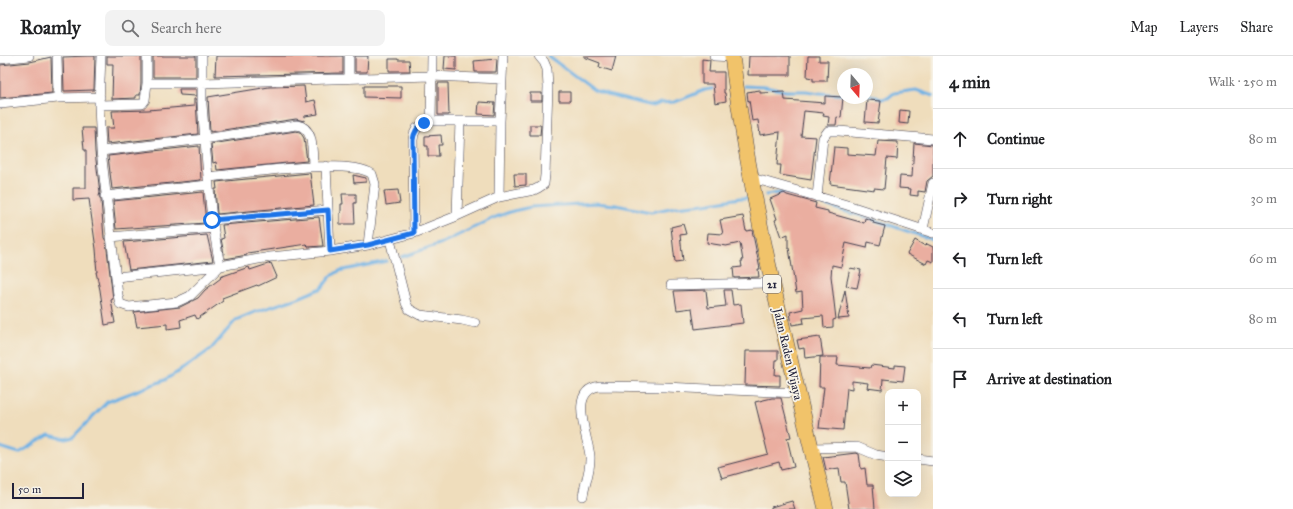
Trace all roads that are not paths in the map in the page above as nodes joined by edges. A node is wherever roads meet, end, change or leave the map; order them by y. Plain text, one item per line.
1 (30, 56) edge
2 (57, 56) edge
3 (101, 56) edge
4 (147, 56) edge
5 (202, 56) edge
6 (349, 56) edge
7 (432, 56) edge
8 (502, 56) edge
9 (539, 56) edge
10 (714, 56) edge
11 (733, 56) edge
12 (0, 59) edge
13 (431, 76) junction
14 (349, 78) junction
15 (502, 79) junction
16 (147, 83) junction
17 (202, 83) junction
18 (58, 98) junction
19 (99, 101) junction
20 (0, 104) edge
21 (431, 121) junction
22 (460, 121) junction
23 (500, 121) junction
24 (204, 139) junction
25 (933, 139) edge
26 (101, 152) junction
27 (326, 166) junction
28 (313, 167) junction
29 (752, 178) junction
30 (208, 181) junction
31 (933, 183) edge
32 (105, 196) junction
33 (499, 197) junction
34 (817, 197) junction
35 (328, 210) junction
36 (457, 216) junction
37 (213, 224) junction
38 (923, 229) junction
39 (414, 233) junction
40 (933, 233) edge
41 (110, 237) junction
42 (390, 240) junction
43 (368, 245) junction
44 (330, 251) junction
45 (220, 266) junction
46 (116, 277) junction
47 (772, 282) junction
48 (671, 285) dead end
49 (475, 323) dead end
50 (797, 393) junction
51 (812, 448) junction
52 (885, 456) edge
53 (921, 459) edge
54 (933, 461) edge
55 (583, 496) dead end
56 (826, 509) edge

1 - 12 street
2 - 18 street
3 - 19 street
4 - 16 street
5 - 17 street
6 - 14 street
7 - 13 street
8 - 15 street
9 - 33 street
10 - 11 street
11 - 29 highway, Jalan Raden Wijaya / 21
13 - 14 street
13 - 15 street
13 - 21 street
14 - 17 street
15 - 23 street
16 - 17 street
16 - 19 street
17 - 24 street
18 - 19 street
18 - 20 street
19 - 26 street
21 - 22 street
21 - 39 street
22 - 23 street
22 - 36 street
23 - 33 street
24 - 26 street
24 - 28 street
24 - 30 street
25 - 34 street
26 - 32 street
27 - 28 street
27 - 35 street
27 - 43 street
28 - 30 street
29 - 34 street
29 - 47 highway, Jalan Raden Wijaya / 21
30 - 32 street
30 - 37 street
31 - 38 street
32 - 41 street
33 - 36 street
34 - 38 street
35 - 37 street
35 - 44 street
36 - 39 street
37 - 41 street
37 - 45 street
38 - 40 street
39 - 42 street
41 - 46 street
42 - 43 street
42 - 49 street
43 - 44 street
44 - 45 street
45 - 46 street
45 - 46 street
47 - 48 street
47 - 50 highway, Jalan Raden Wijaya / 21
50 - 51 highway, Jalan Raden Wijaya / 21
50 - 55 street
51 - 52 street
51 - 56 highway, Jalan Raden Wijaya / 21
53 - 54 street

